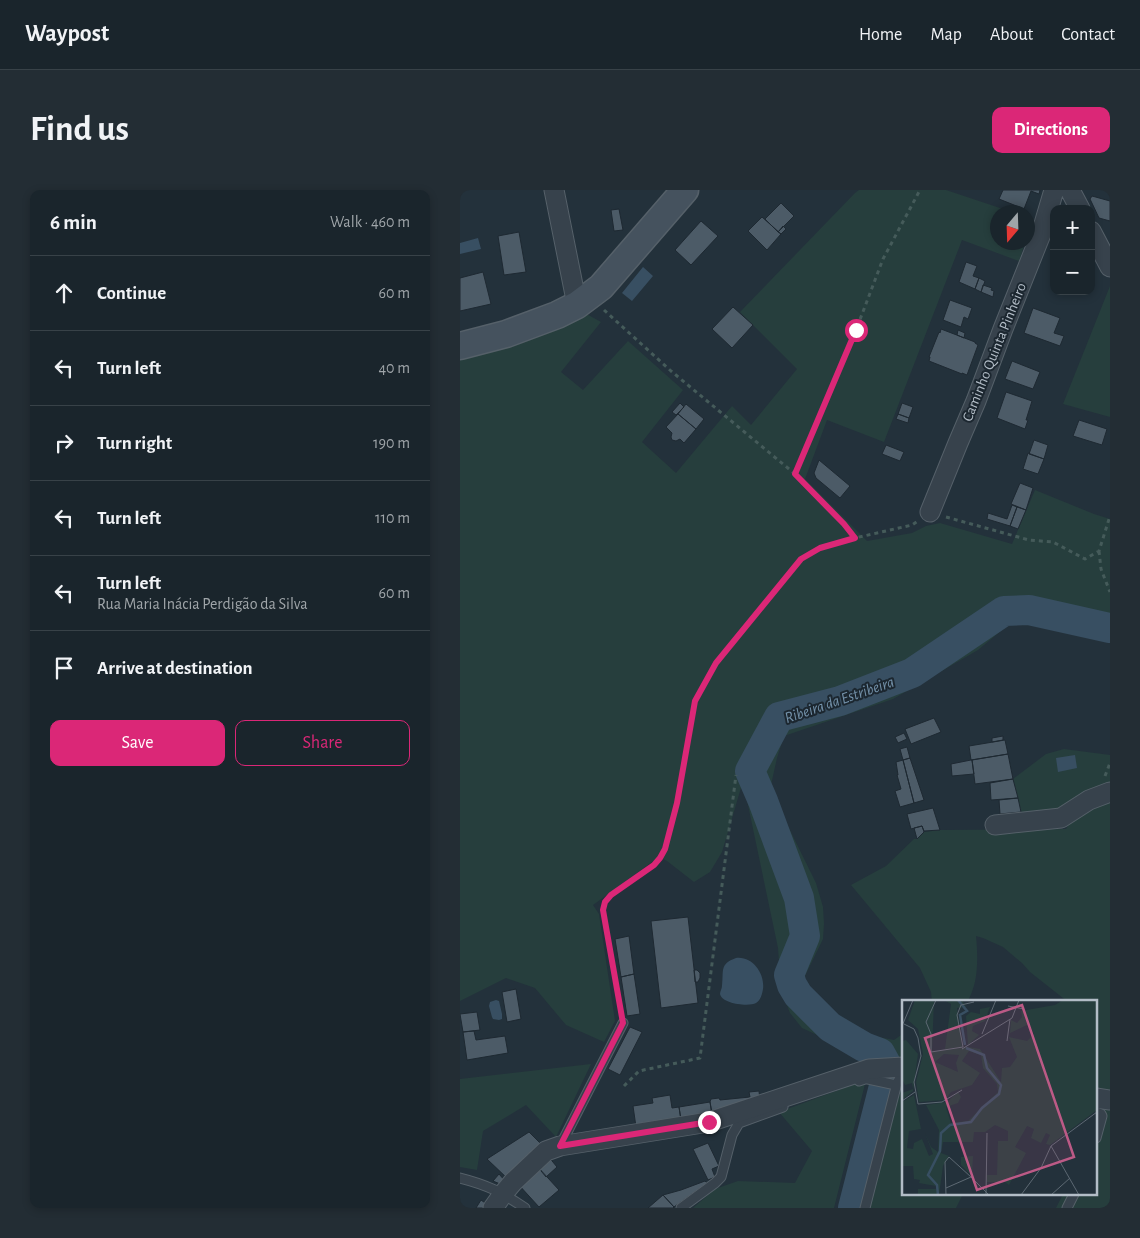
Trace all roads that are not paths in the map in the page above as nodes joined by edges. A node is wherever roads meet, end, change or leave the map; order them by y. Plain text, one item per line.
1 (554, 190) edge
2 (684, 190) edge
3 (1054, 190) edge
4 (1070, 190) edge
5 (1078, 205) edge
6 (1095, 239) edge
7 (1110, 267) edge
8 (582, 301) junction
9 (460, 346) edge
10 (930, 512) road end
11 (1110, 792) edge
12 (995, 824) dead end
13 (623, 1023) road end
14 (902, 1067) edge
15 (902, 1078) edge
16 (896, 1085) junction
17 (1098, 1113) edge
18 (1098, 1131) edge
19 (560, 1146) junction
20 (460, 1178) edge
21 (1073, 1196) edge
22 (498, 1201) edge
23 (525, 1208) edge
24 (681, 1208) edge
25 (865, 1208) edge
26 (1067, 1208) edge

1 - 8 street
2 - 8 street
3 - 10 street, Caminho Quinta Pinheiro
4 - 5 street
6 - 7 street
8 - 9 street
11 - 12 street
13 - 19 lane
14 - 19 street
15 - 16 lane
16 - 24 lane
16 - 25 lane
17 - 18 lane
19 - 22 street
20 - 22 lane
21 - 26 lane
22 - 23 lane

